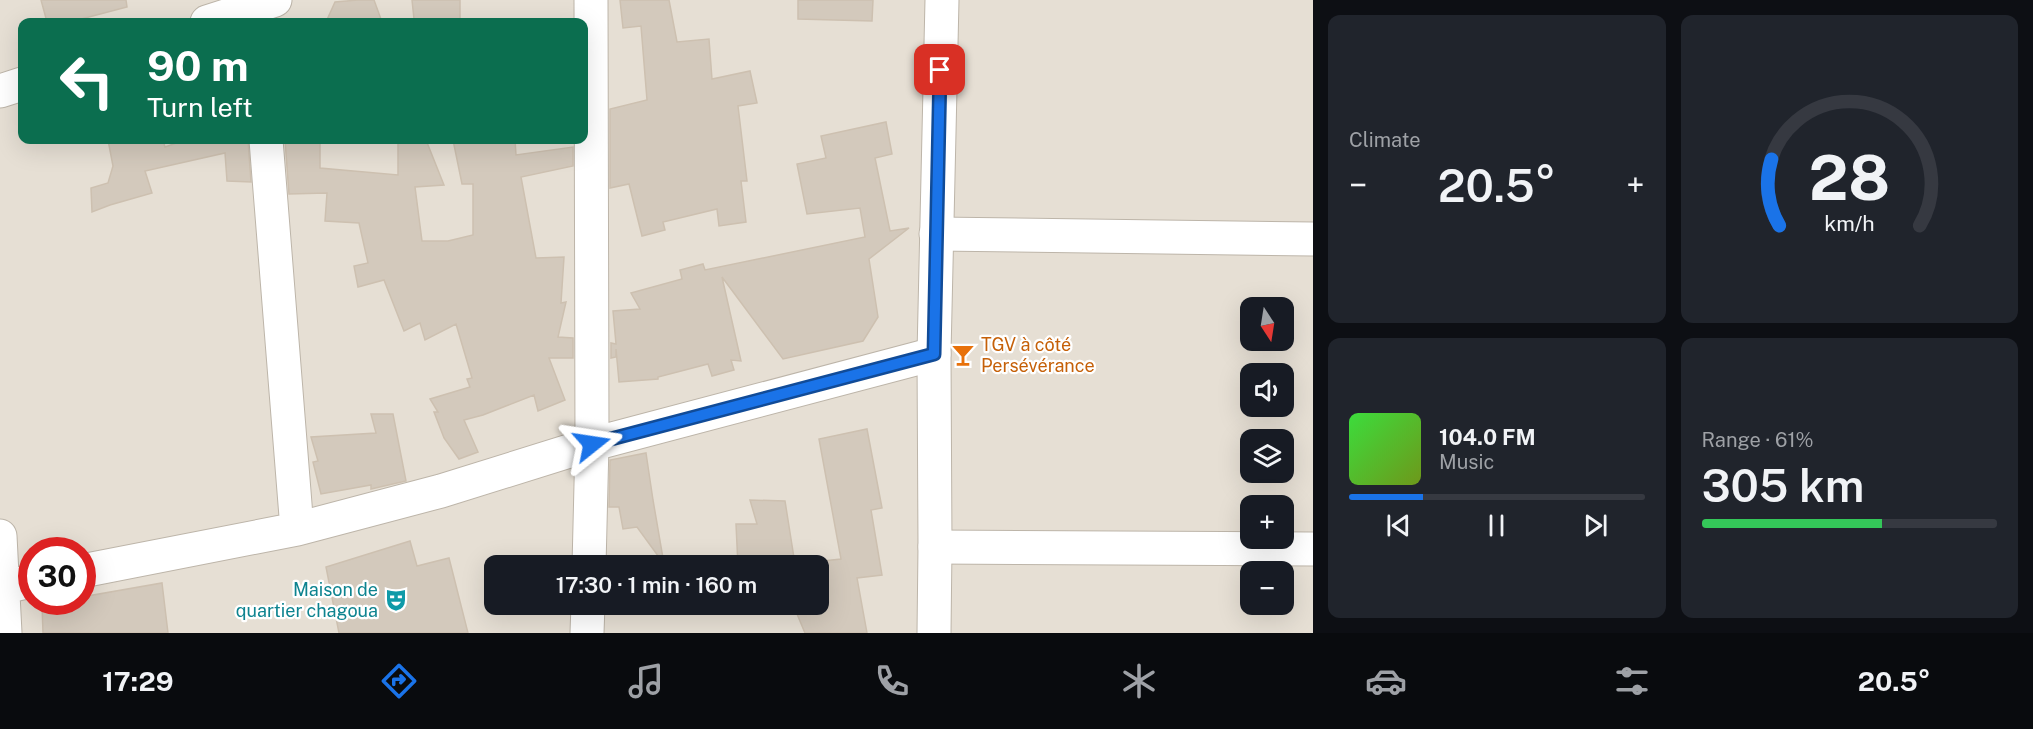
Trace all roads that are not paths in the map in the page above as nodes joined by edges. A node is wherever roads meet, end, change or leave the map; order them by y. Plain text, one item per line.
1 (591, 0) edge
2 (942, 0) edge
3 (262, 10) edge
4 (225, 18) edge
5 (18, 85) edge
6 (0, 91) edge
7 (266, 144) edge
8 (936, 234) junction
9 (1313, 239) edge
10 (934, 354) junction
11 (592, 444) junction
12 (297, 529) junction
13 (0, 536) edge
14 (936, 547) junction
15 (1313, 549) edge
16 (589, 555) edge
17 (96, 568) edge
18 (11, 585) edge
19 (588, 615) edge
20 (5, 633) edge
21 (587, 633) edge
22 (934, 633) edge

1 - 11 street
2 - 8 street
3 - 4 street
5 - 6 street
7 - 12 street
8 - 9 street
8 - 10 street
10 - 11 street
10 - 14 street
11 - 12 street
11 - 16 street
12 - 17 street
13 - 18 street
14 - 15 street
14 - 22 street
18 - 20 street
19 - 21 street

